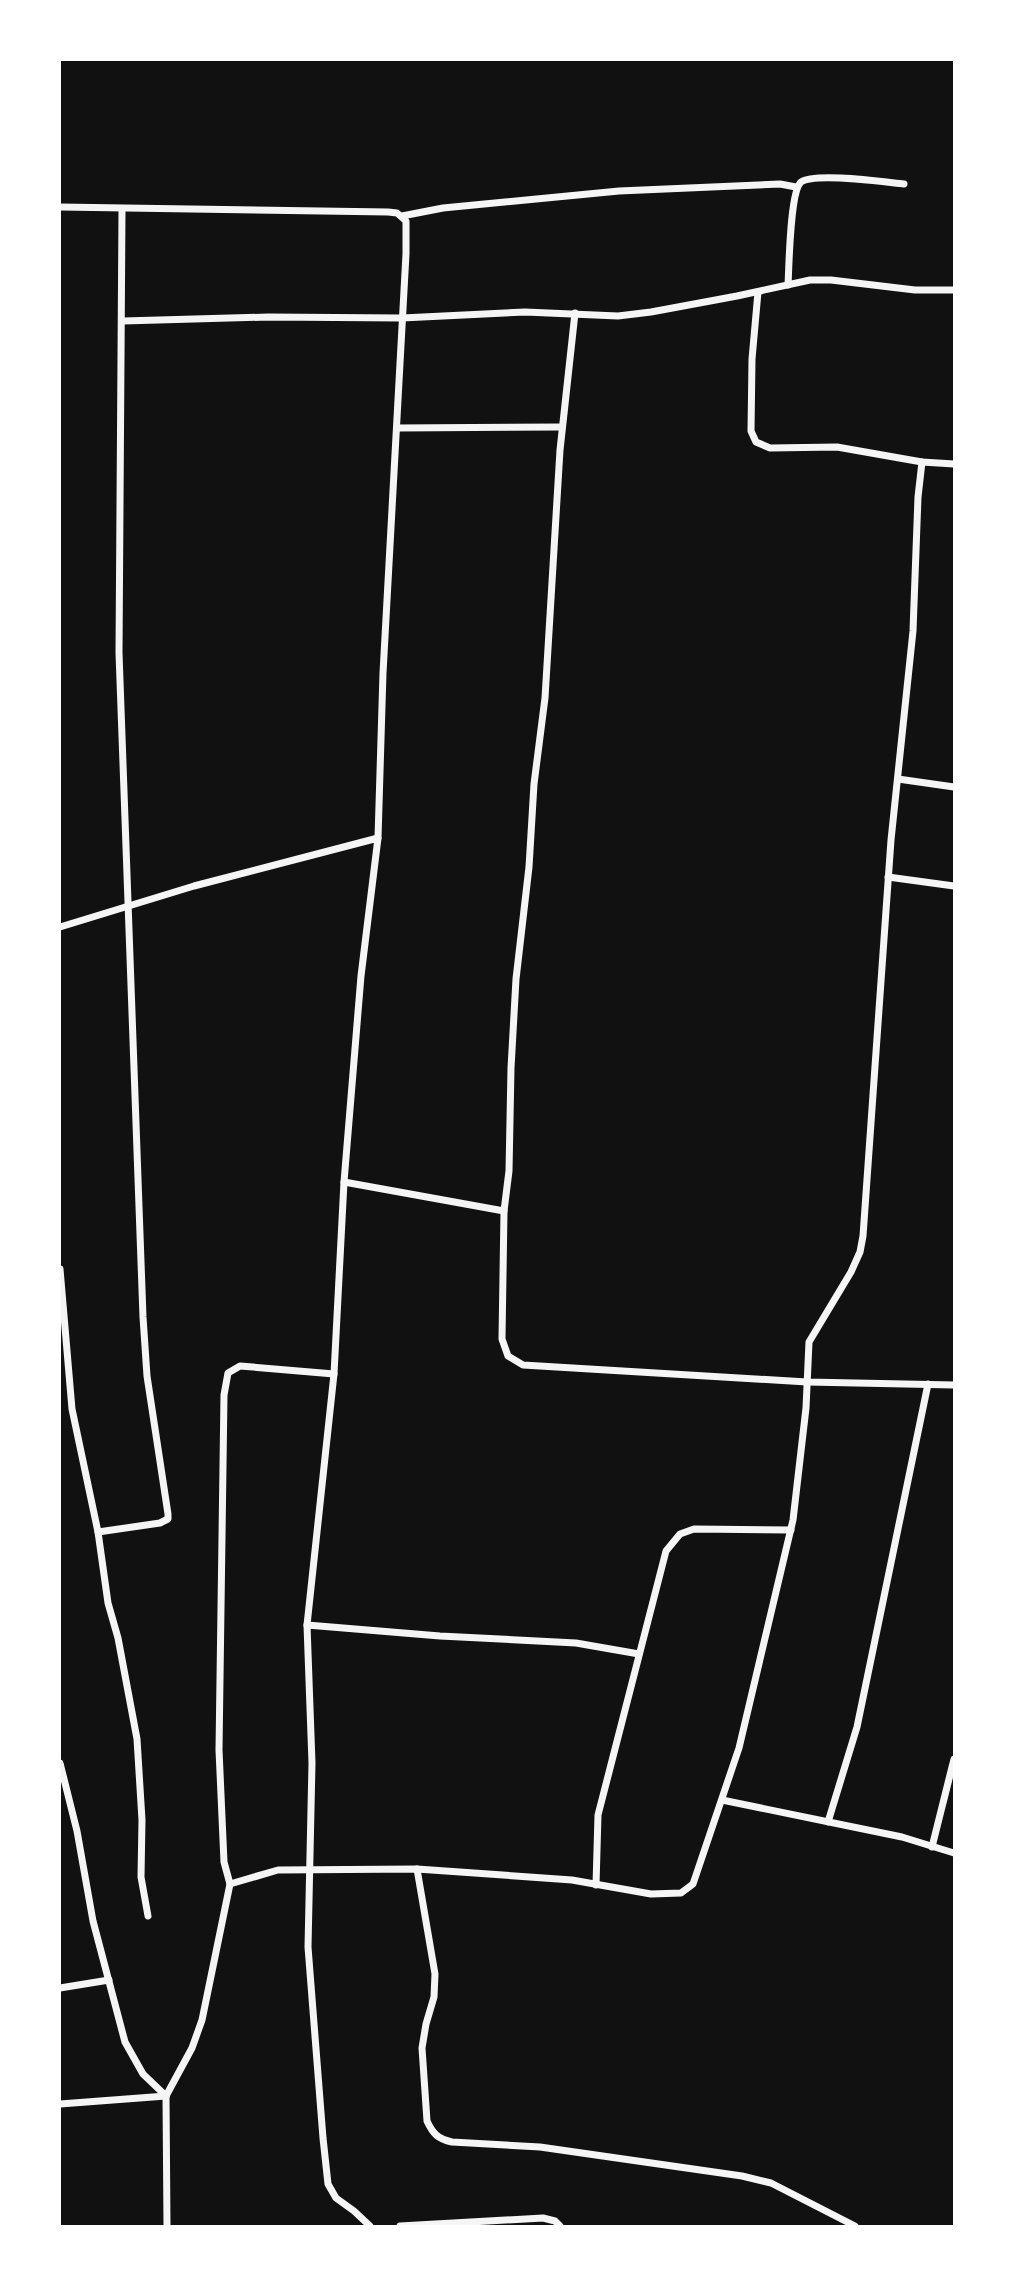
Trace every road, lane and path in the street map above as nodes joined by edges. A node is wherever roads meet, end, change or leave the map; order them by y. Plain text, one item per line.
1 (904, 184) dead end
2 (796, 187) junction
3 (60, 207) edge
4 (122, 210) junction
5 (402, 216) junction
6 (788, 285) junction
7 (954, 290) edge
8 (758, 292) junction
9 (575, 313) junction
10 (402, 318) junction
11 (123, 321) junction
12 (562, 427) junction
13 (398, 428) junction
14 (922, 462) junction
15 (954, 464) edge
16 (898, 779) junction
17 (954, 787) edge
18 (378, 838) junction
19 (888, 877) junction
20 (954, 886) edge
21 (128, 907) junction
22 (60, 927) edge
23 (344, 1182) junction
24 (504, 1211) junction
25 (60, 1269) edge
26 (334, 1374) junction
27 (807, 1382) junction
28 (928, 1384) junction
29 (954, 1385) edge
30 (791, 1530) junction
31 (98, 1532) junction
32 (307, 1625) junction
33 (639, 1654) junction
34 (954, 1759) edge
35 (60, 1763) edge
36 (722, 1800) junction
37 (828, 1822) junction
38 (932, 1847) junction
39 (954, 1853) edge
40 (312, 1869) junction
41 (417, 1869) junction
42 (230, 1884) junction
43 (596, 1885) junction
44 (149, 1916) dead end
45 (109, 1980) junction
46 (60, 1988) edge
47 (166, 2096) junction
48 (60, 2104) edge
49 (167, 2227) edge
50 (370, 2227) edge
51 (400, 2227) edge
52 (560, 2227) edge
53 (855, 2227) edge

1 - 2 street
2 - 5 street
2 - 6 street
3 - 4 street
4 - 5 street
4 - 11 street
5 - 10 street
6 - 7 street
6 - 8 street
8 - 9 street
8 - 14 street
9 - 10 street
9 - 12 street
10 - 11 street
10 - 13 street
11 - 21 street
12 - 13 street
12 - 24 street
13 - 18 street
14 - 15 street
14 - 16 street
16 - 17 street
16 - 19 street
18 - 21 street
18 - 23 street
19 - 20 street
19 - 27 street
21 - 22 street
21 - 31 street
23 - 24 street
23 - 26 street
24 - 27 street
25 - 31 street
26 - 32 street
26 - 42 street
27 - 28 street
27 - 30 street
28 - 29 street
28 - 37 street
30 - 33 street
30 - 36 street
31 - 44 street
32 - 33 street
32 - 40 street
33 - 43 street
34 - 38 street
35 - 45 street
36 - 37 street
36 - 43 street
37 - 38 street
38 - 39 street
40 - 41 street
40 - 42 street
40 - 50 street
41 - 43 street
41 - 53 street
42 - 47 street
45 - 46 street
45 - 47 street
47 - 48 street
47 - 49 street
51 - 52 street

